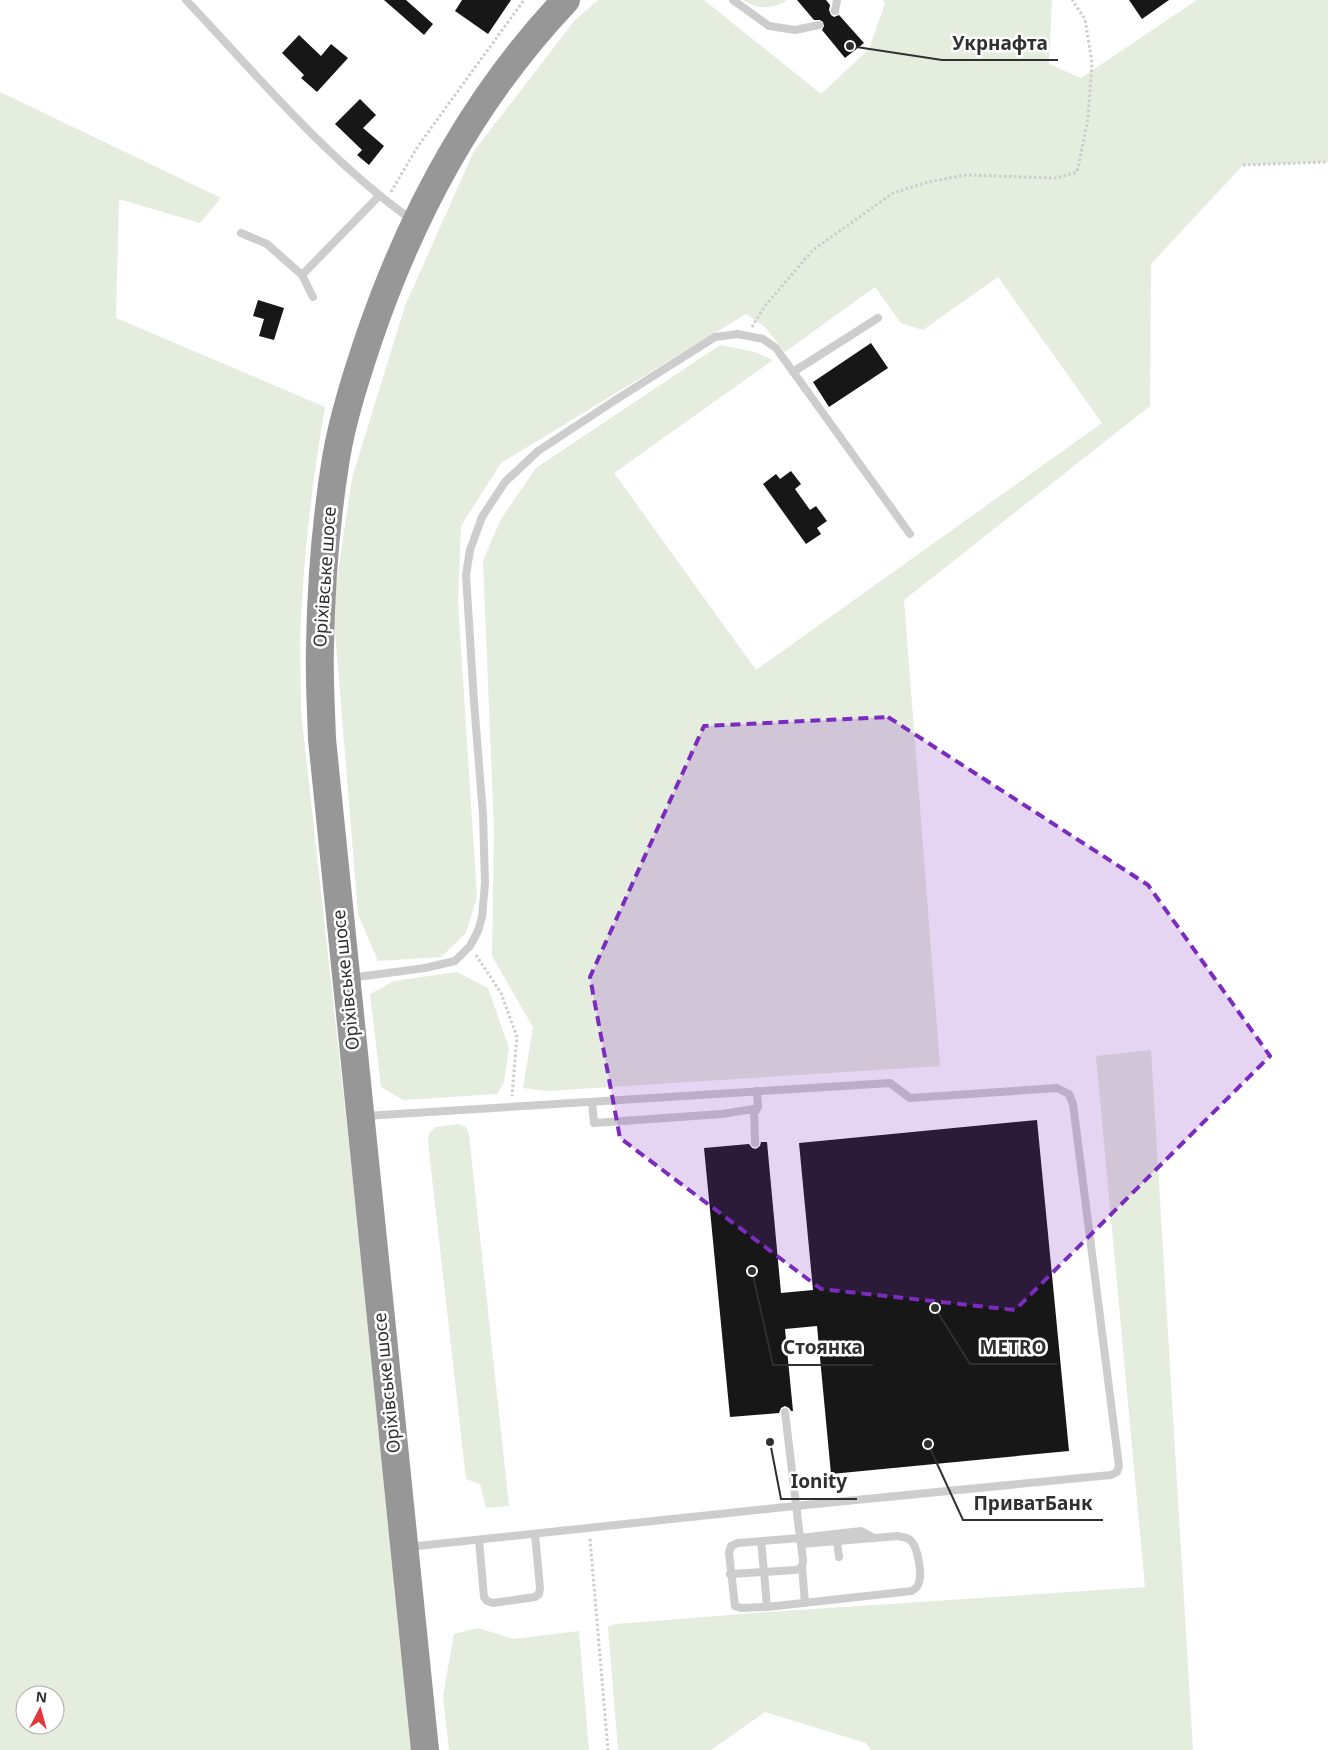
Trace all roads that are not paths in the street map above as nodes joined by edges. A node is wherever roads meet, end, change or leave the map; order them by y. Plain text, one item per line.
1 (186, 0) edge
2 (566, 0) edge
3 (733, 0) edge
4 (837, 0) edge
5 (835, 11) dead end
6 (819, 26) dead end
7 (382, 199) junction
8 (415, 222) junction
9 (241, 232) dead end
10 (302, 275) junction
11 (313, 297) dead end
12 (878, 318) dead end
13 (793, 372) junction
14 (910, 534) dead end
15 (346, 979) junction
16 (757, 1091) junction
17 (592, 1102) junction
18 (754, 1110) junction
19 (360, 1116) junction
20 (755, 1143) dead end
21 (785, 1412) dead end
22 (795, 1506) junction
23 (535, 1534) junction
24 (874, 1538) junction
25 (801, 1539) junction
26 (479, 1540) junction
27 (761, 1541) junction
28 (837, 1541) junction
29 (403, 1548) junction
30 (839, 1557) dead end
31 (802, 1567) junction
32 (764, 1572) junction
33 (730, 1574) junction
34 (804, 1603) junction
35 (767, 1606) junction
36 (424, 1750) edge

1 - 7 lane
2 - 8 highway, Оріхівське шосе
3 - 6 lane
4 - 5 lane
7 - 8 lane
7 - 10 lane
8 - 15 highway, Оріхівське шосе
9 - 10 lane
10 - 11 lane
12 - 13 lane
13 - 14 lane
13 - 15 lane
15 - 19 highway, Оріхівське шосе
16 - 17 lane
16 - 18 lane
16 - 22 lane
17 - 18 lane
17 - 19 lane
18 - 20 lane
19 - 29 highway, Оріхівське шосе
21 - 22 lane
22 - 23 lane
22 - 25 lane
23 - 26 lane
23 - 26 lane
24 - 25 lane
24 - 28 lane
24 - 34 lane
25 - 27 lane
25 - 28 lane
25 - 31 lane
26 - 29 lane
27 - 32 lane
27 - 33 lane
28 - 30 lane
29 - 36 highway, Оріхівське шосе
31 - 32 lane
31 - 34 lane
32 - 33 lane
32 - 35 lane
33 - 35 lane
34 - 35 lane

